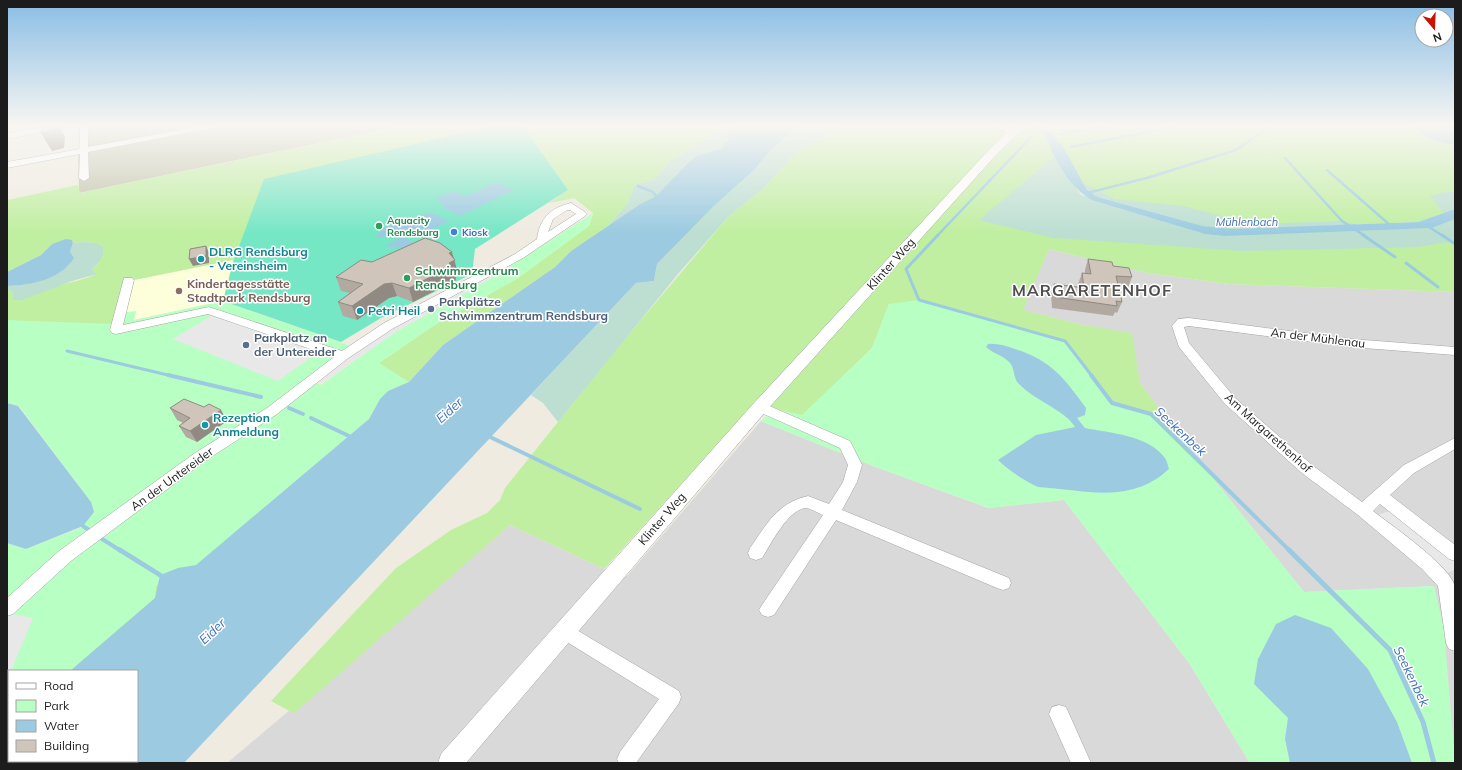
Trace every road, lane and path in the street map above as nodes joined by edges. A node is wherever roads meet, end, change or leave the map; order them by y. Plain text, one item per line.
1 (28, 161) edge
2 (84, 161) edge
3 (988, 161) edge
4 (7, 165) edge
5 (84, 178) dead end
6 (542, 241) dead end
7 (128, 280) dead end
8 (1182, 322) joint
9 (1455, 351) edge
10 (343, 356) junction
11 (760, 407) junction
12 (1455, 443) edge
13 (1380, 496) junction
14 (1363, 511) junction
15 (833, 512) junction
16 (756, 553) dead end
17 (1455, 554) edge
18 (1451, 581) edge
19 (1002, 584) dead end
20 (7, 609) edge
21 (768, 610) dead end
22 (565, 631) junction
23 (1455, 643) edge
24 (1059, 714) dead end
25 (627, 759) dead end
26 (450, 763) edge
27 (1081, 763) edge

1 - 4 street
2 - 5 street
3 - 11 street, Klinter Weg
6 - 10 street, An der Untereider
7 - 10 street
8 - 9 street, An der Mühlenau
8 - 14 street, Am Margarethenhof
10 - 20 street, An der Untereider
11 - 15 street
11 - 22 street, Klinter Weg
12 - 13 street
13 - 14 street
13 - 17 street
14 - 18 street, Am Margarethenhof
15 - 16 street
15 - 19 street
15 - 21 street
18 - 23 street, Am Margarethenhof
22 - 25 street
22 - 26 street, Klinter Weg
24 - 27 street

